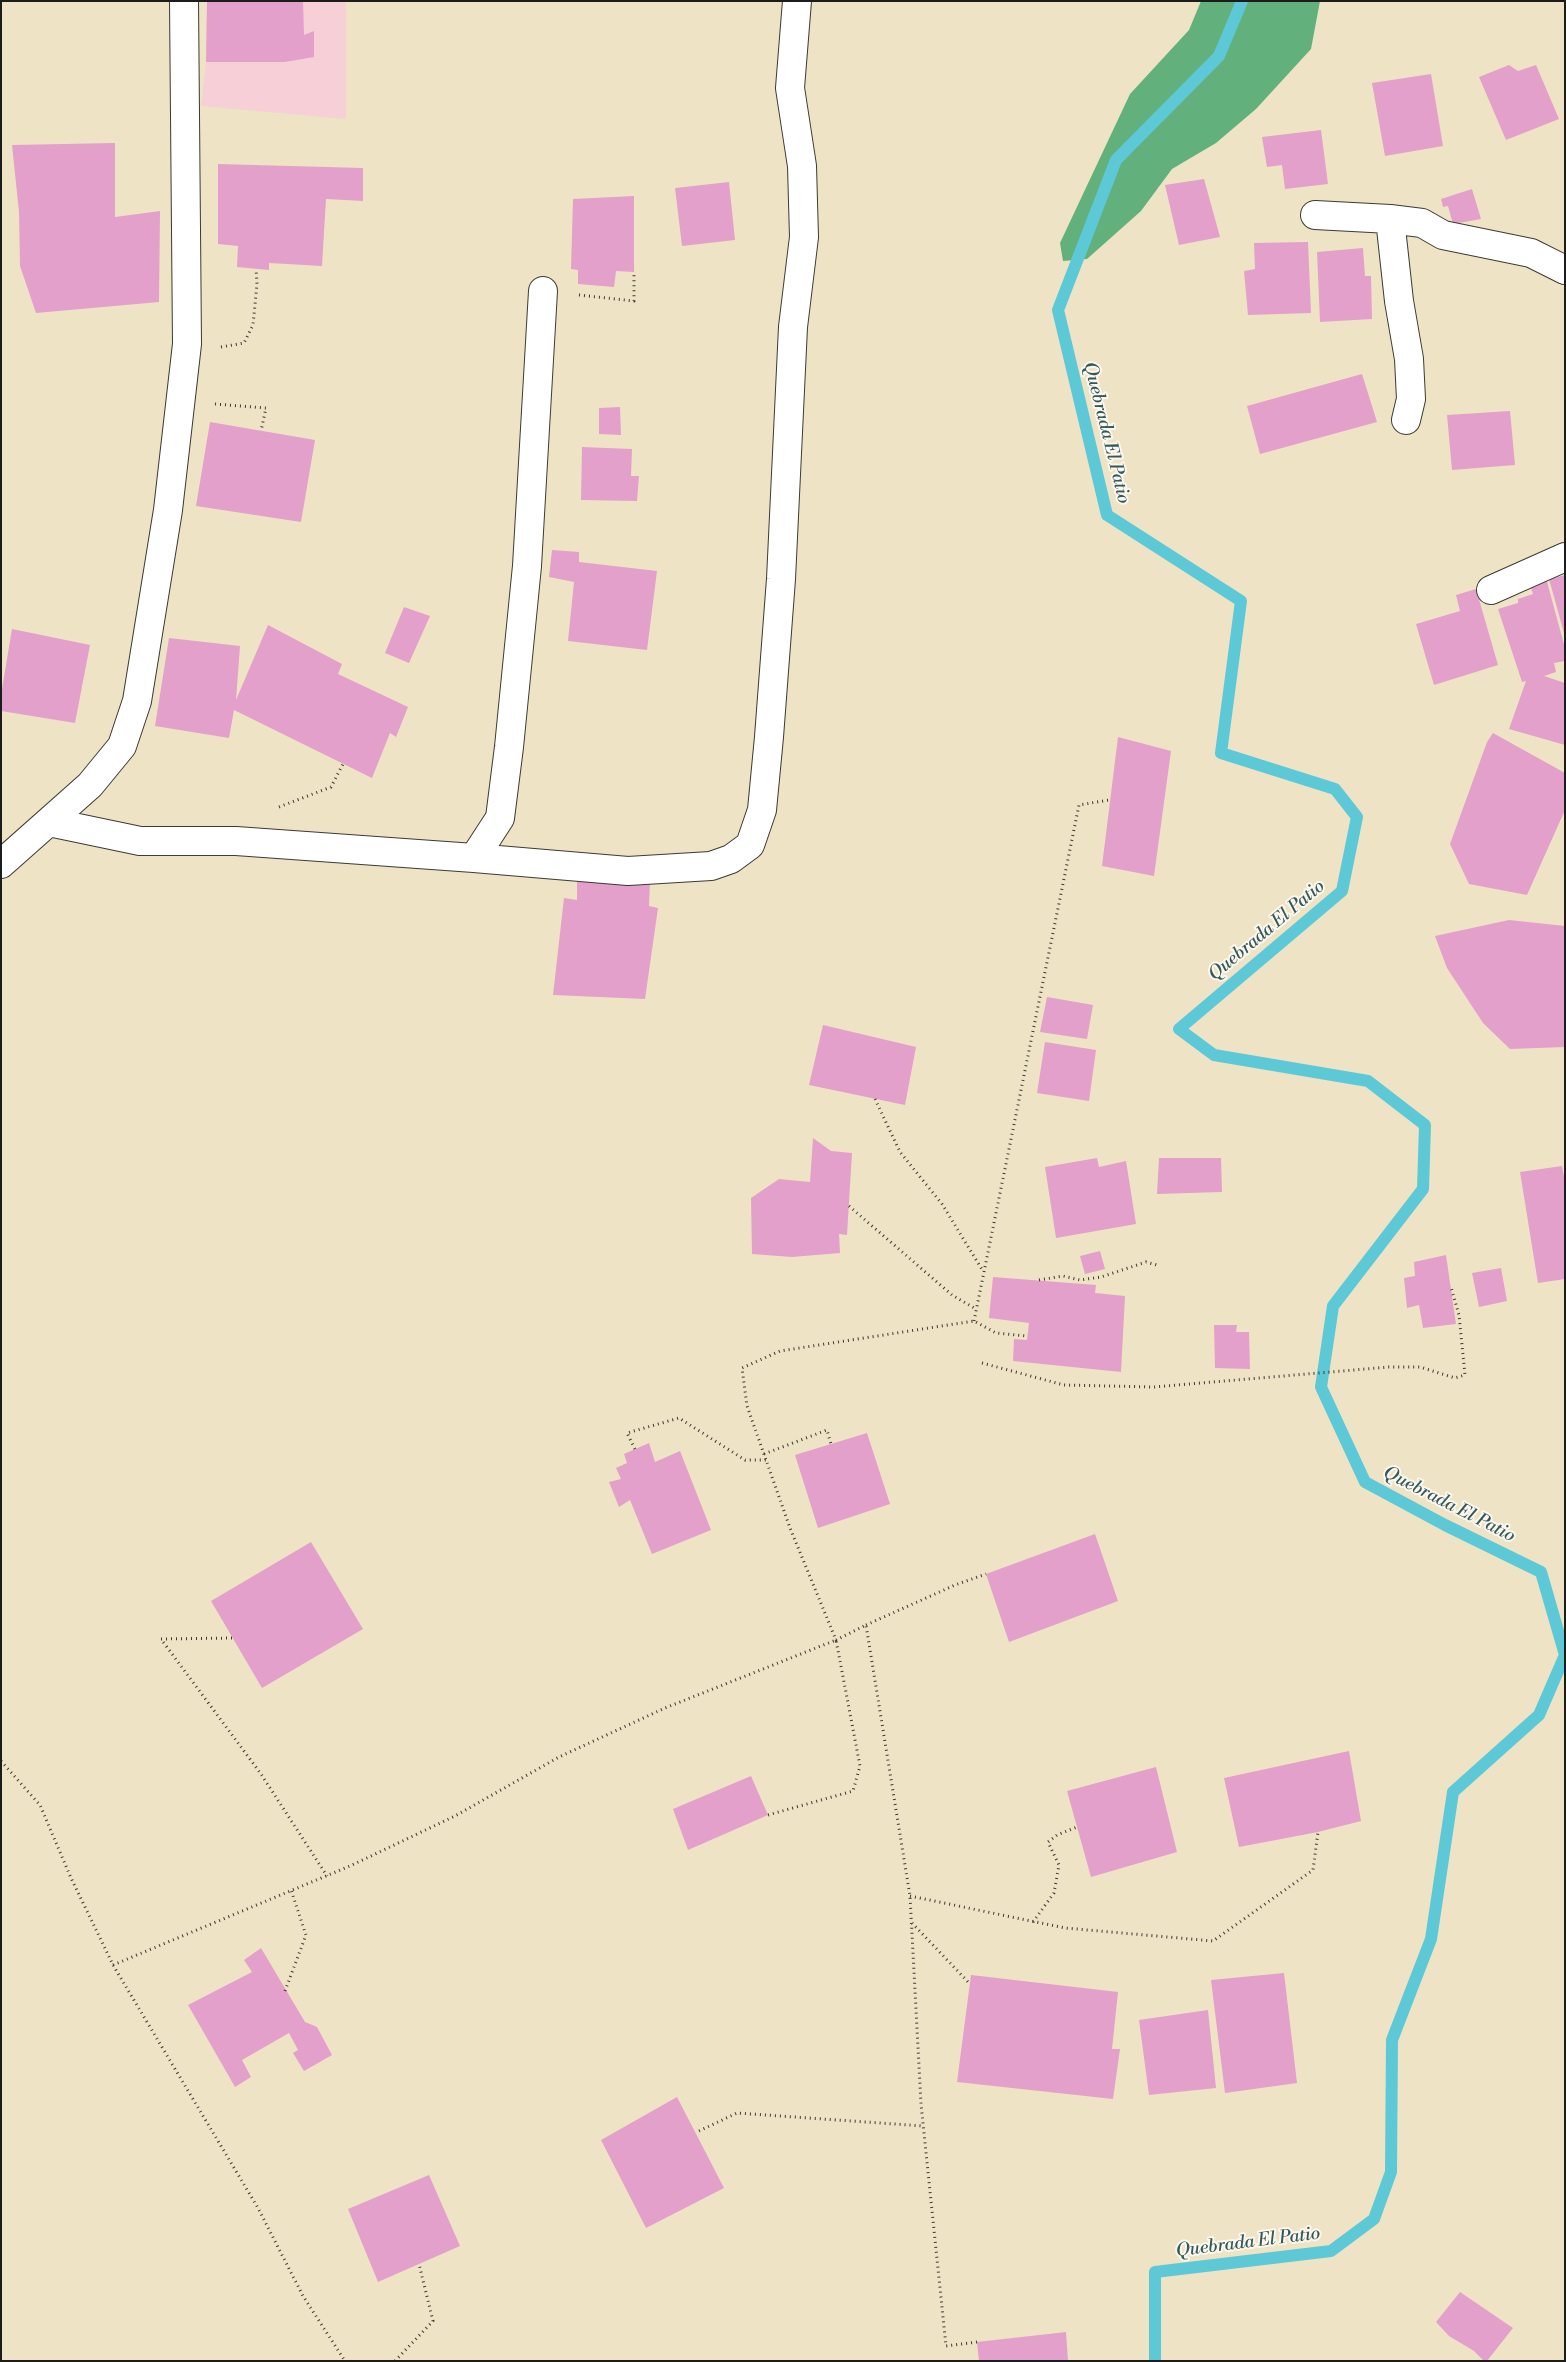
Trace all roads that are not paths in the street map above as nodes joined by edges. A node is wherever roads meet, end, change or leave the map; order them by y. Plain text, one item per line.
1 (184, 1) edge
2 (797, 1) edge
3 (1315, 215) dead end
4 (1390, 219) junction
5 (1565, 270) edge
6 (543, 291) road end
7 (1406, 420) dead end
8 (1565, 557) edge
9 (1491, 590) dead end
10 (49, 822) junction
11 (474, 858) junction
12 (1, 864) edge

1 - 10 street
2 - 11 street
3 - 4 street
4 - 5 street
4 - 7 street
6 - 11 street
8 - 9 street
10 - 11 street
10 - 12 street

